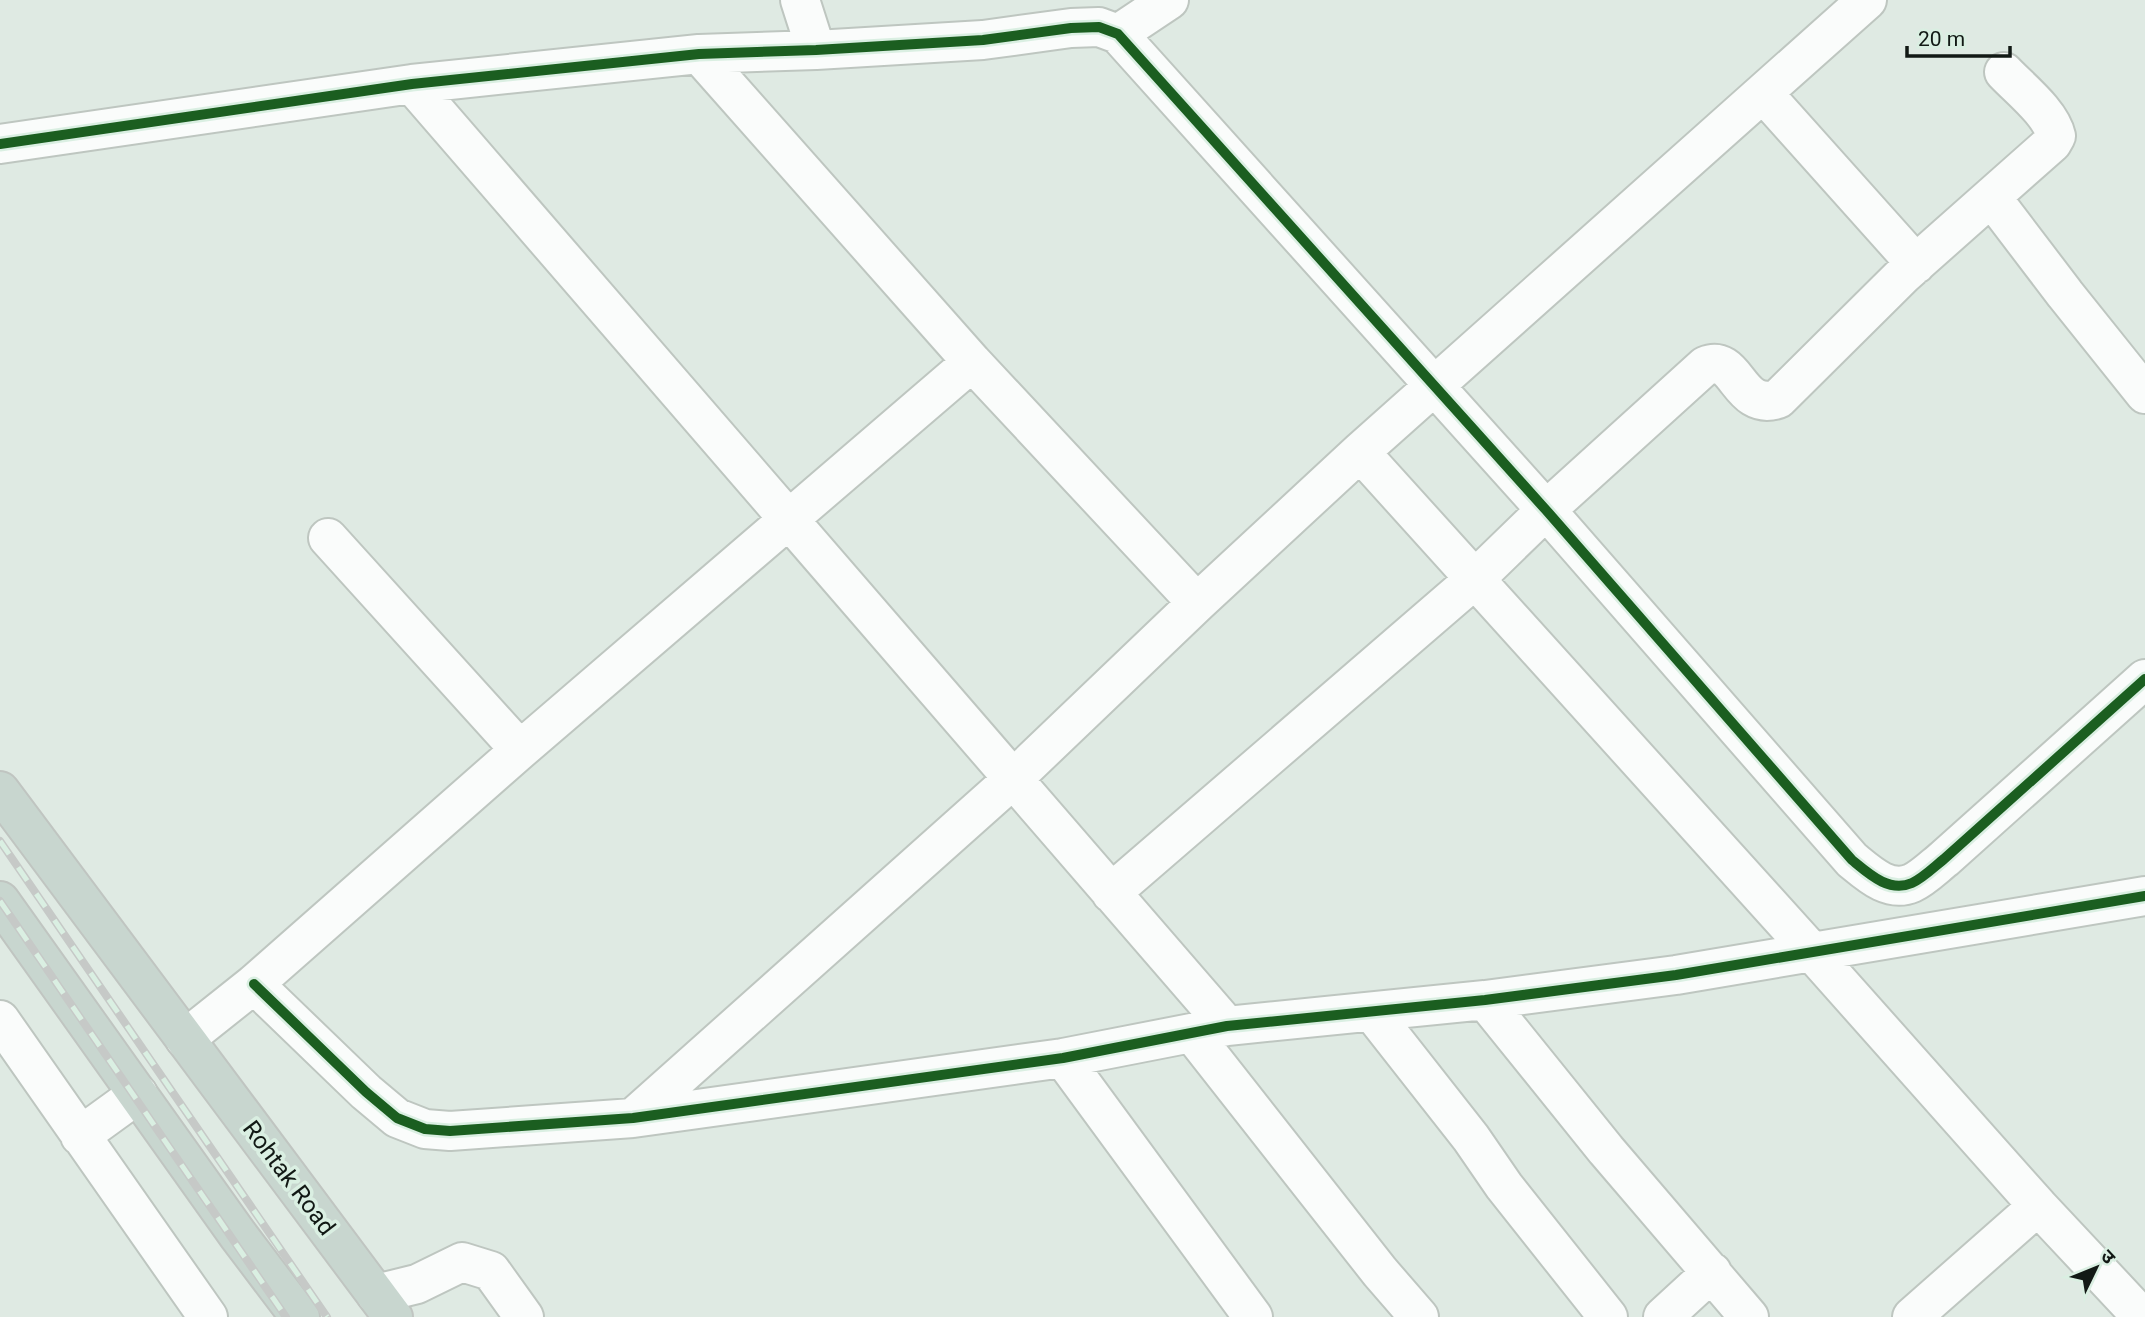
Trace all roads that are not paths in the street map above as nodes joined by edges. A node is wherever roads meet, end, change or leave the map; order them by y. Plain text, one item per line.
1 (800, 0) edge
2 (1168, 0) edge
3 (1867, 0) edge
4 (1118, 34) junction
5 (816, 50) junction
6 (699, 54) junction
7 (2004, 72) dead end
8 (412, 84) junction
9 (1763, 93) junction
10 (0, 144) edge
11 (1992, 198) junction
12 (1916, 264) junction
13 (972, 362) junction
14 (1434, 386) junction
15 (2145, 394) edge
16 (1360, 452) junction
17 (1546, 510) junction
18 (789, 519) junction
19 (328, 538) dead end
20 (1475, 579) junction
21 (1197, 603) junction
22 (2145, 679) edge
23 (520, 750) junction
24 (1013, 779) junction
25 (0, 791) edge
26 (1111, 893) junction
27 (2145, 896) edge
28 (0, 901) edge
29 (1812, 952) junction
30 (254, 984) junction
31 (1485, 1000) junction
32 (1372, 1012) junction
33 (0, 1020) edge
34 (1209, 1029) junction
35 (185, 1039) junction
36 (1063, 1058) junction
37 (138, 1094) junction
38 (633, 1118) junction
39 (80, 1136) junction
40 (2038, 1206) junction
41 (1712, 1272) junction
42 (384, 1305) edge
43 (208, 1317) edge
44 (300, 1317) edge
45 (524, 1317) edge
46 (1253, 1317) edge
47 (1419, 1317) edge
48 (1608, 1317) edge
49 (1663, 1317) edge
50 (1749, 1317) edge
51 (1912, 1317) edge
52 (2142, 1317) edge

1 - 5 street
2 - 4 street
3 - 9 street
4 - 5 street
4 - 14 street
5 - 6 street
6 - 8 street
6 - 13 street
7 - 11 street
8 - 10 street
8 - 18 street
9 - 12 street
9 - 14 street
11 - 12 street
11 - 15 street
12 - 17 street
13 - 18 street
13 - 21 street
14 - 16 street
14 - 17 street
16 - 20 street
16 - 21 street
17 - 20 street
17 - 22 street
18 - 23 street
18 - 24 street
19 - 23 street
20 - 26 street
20 - 29 street
21 - 24 street
23 - 30 street
24 - 26 street
24 - 38 street
25 - 35 highway, Rohtak Road
26 - 34 street
27 - 29 street
28 - 37 highway
29 - 31 street
29 - 40 street
30 - 35 street
30 - 38 street
31 - 32 street
31 - 41 street
32 - 34 street
32 - 48 street
33 - 39 street
34 - 36 street
34 - 47 street
35 - 42 highway, Rohtak Road
36 - 38 street
36 - 46 street
37 - 39 street
37 - 44 highway
39 - 43 street
40 - 51 street
40 - 52 street
41 - 49 street
41 - 50 street
42 - 45 street

